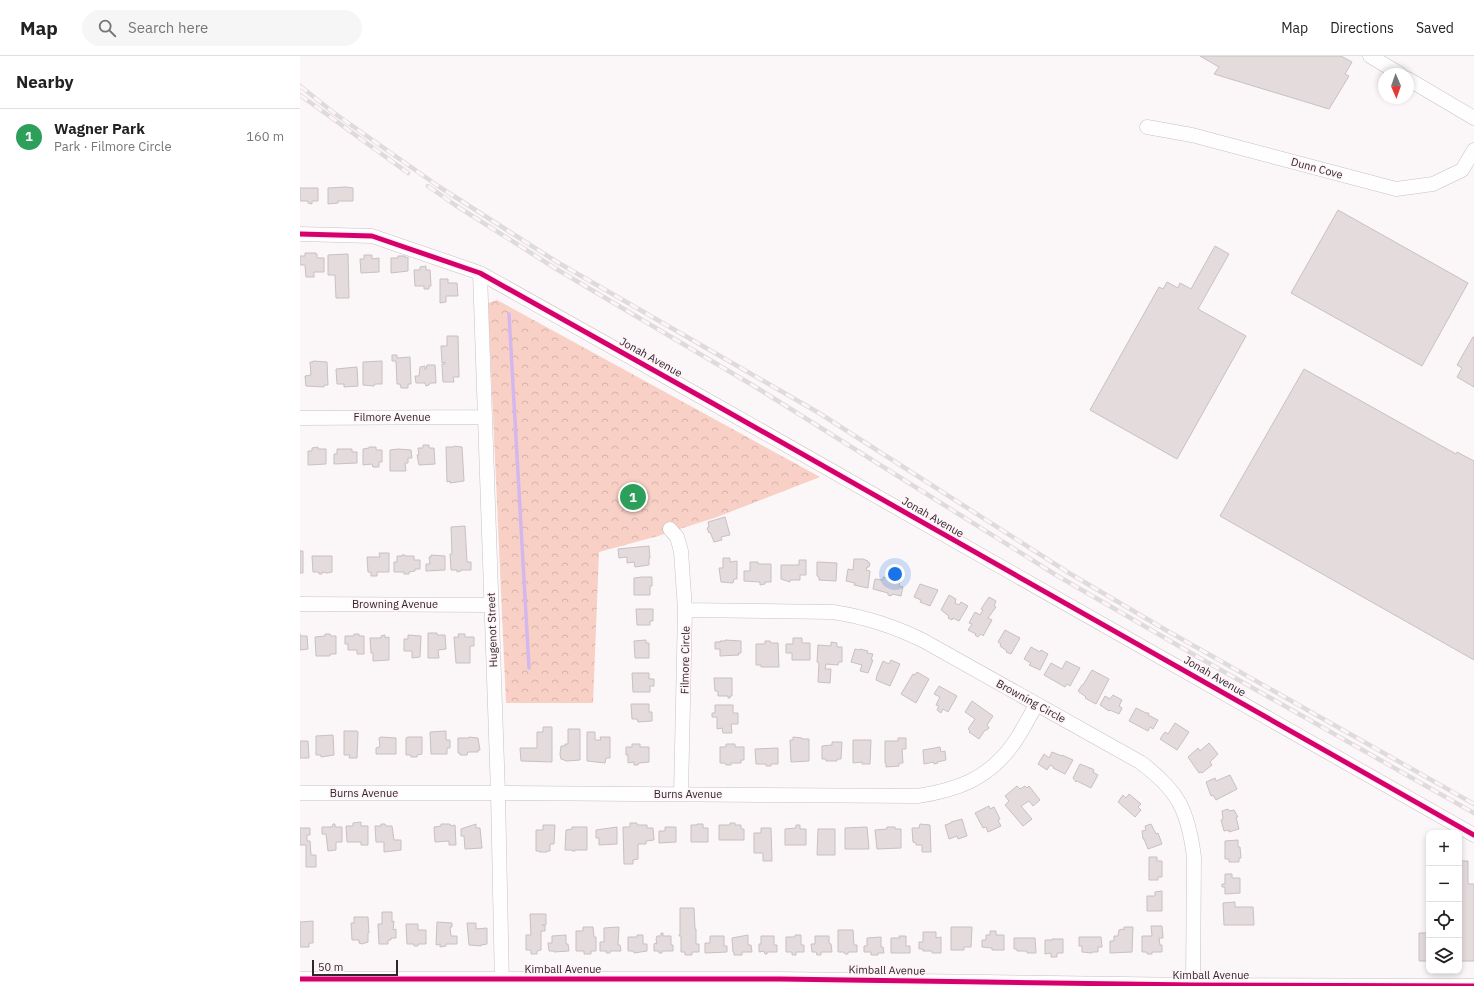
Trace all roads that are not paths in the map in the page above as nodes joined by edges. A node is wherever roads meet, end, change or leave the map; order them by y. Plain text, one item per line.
1 (1370, 56) edge
2 (1390, 68) edge
3 (1414, 83) edge
4 (1474, 118) edge
5 (1147, 127) dead end
6 (1474, 150) edge
7 (300, 234) edge
8 (480, 273) junction
9 (484, 417) junction
10 (300, 418) edge
11 (670, 529) dead end
12 (300, 604) edge
13 (490, 605) junction
14 (685, 610) junction
15 (1036, 705) junction
16 (300, 793) edge
17 (498, 793) junction
18 (681, 794) junction
19 (1474, 835) edge
20 (300, 979) edge
21 (502, 982) edge
22 (783, 982) edge
23 (1193, 985) junction
24 (1474, 986) edge

1 - 2 street
3 - 4 street
5 - 6 street, Dunn Cove
7 - 8 street, Jonah Avenue
8 - 9 street, Hugenot Street
8 - 19 street, Jonah Avenue
9 - 10 street, Filmore Avenue
9 - 13 street, Hugenot Street
11 - 14 street, Filmore Circle
12 - 13 street, Browning Avenue
13 - 17 street, Hugenot Street
14 - 15 street, Browning Circle
14 - 18 street, Filmore Circle
15 - 18 street, Burns Avenue
15 - 23 street, Browning Circle
16 - 17 street, Burns Avenue
17 - 18 street, Burns Avenue
17 - 21 street, Hugenot Street
20 - 21 street, Kimball Avenue
21 - 22 street, Kimball Avenue
22 - 23 street, Kimball Avenue
23 - 24 street, Kimball Avenue

